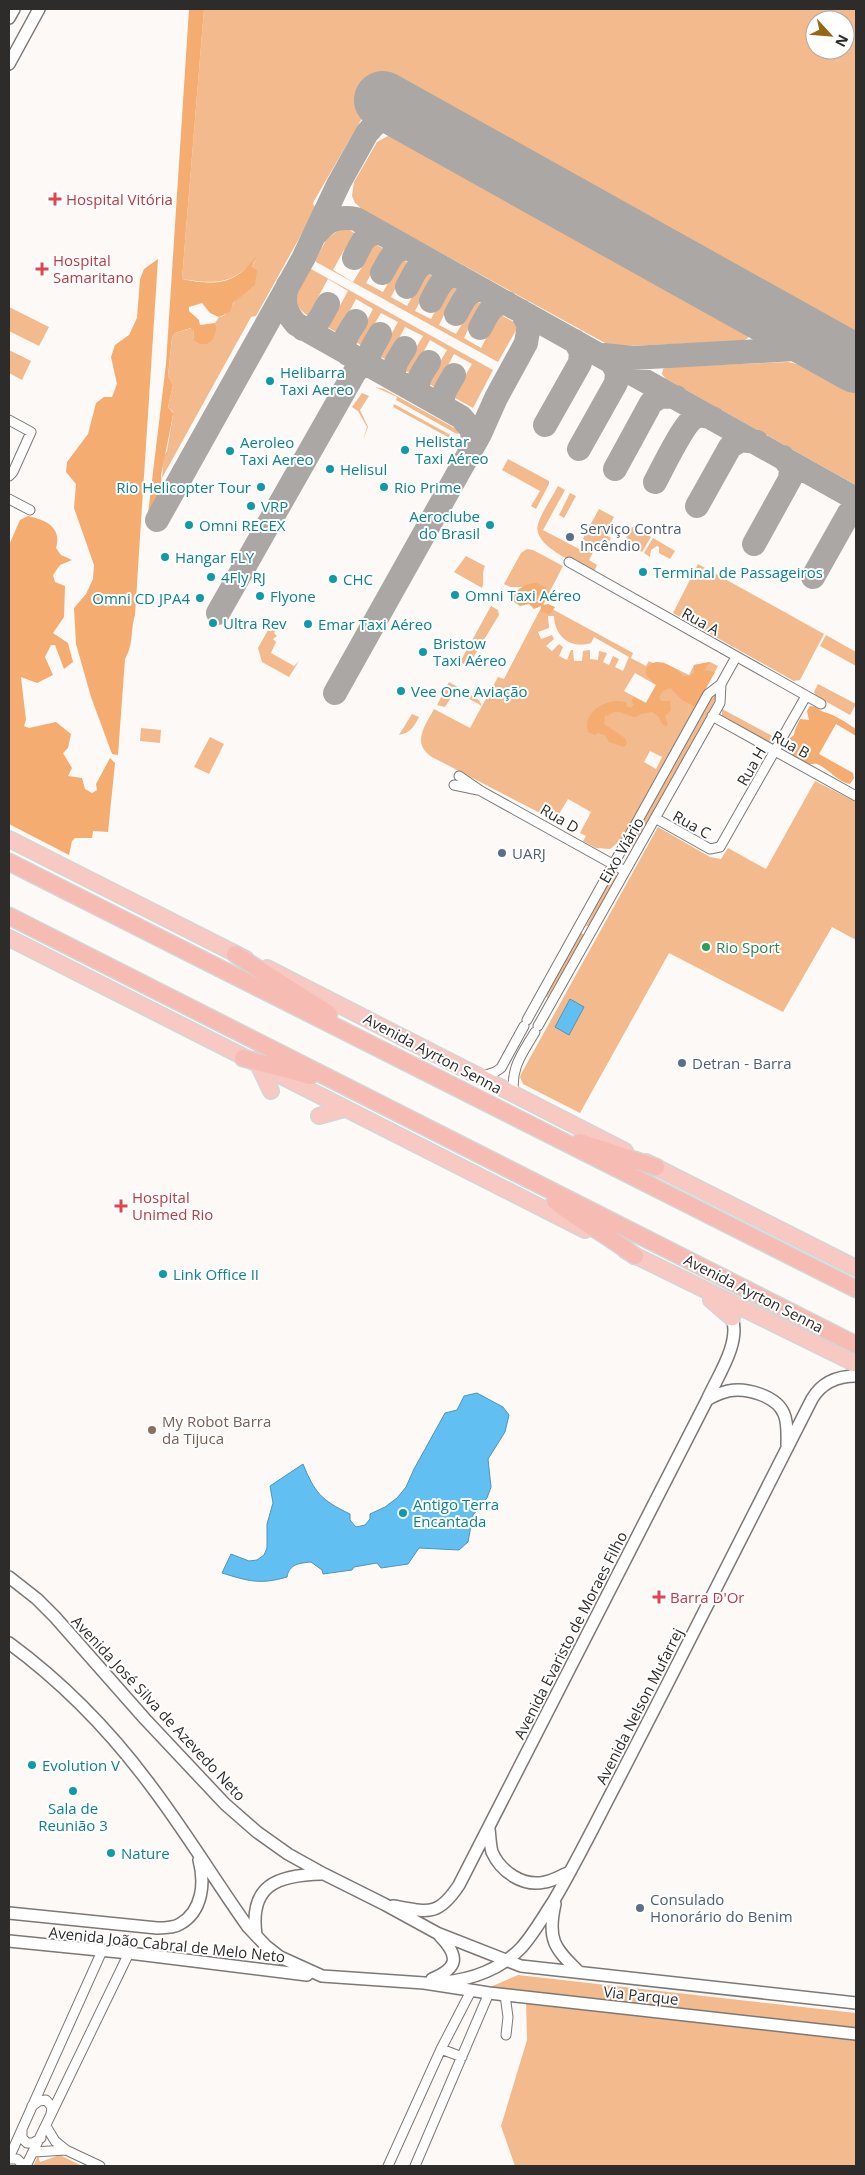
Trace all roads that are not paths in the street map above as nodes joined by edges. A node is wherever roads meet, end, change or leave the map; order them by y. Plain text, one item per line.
1 (14, 9) edge
2 (38, 9) edge
3 (9, 18) edge
4 (9, 64) edge
5 (9, 420) edge
6 (9, 476) edge
7 (9, 499) edge
8 (30, 510) dead end
9 (569, 562) dead end
10 (736, 657) junction
11 (721, 684) junction
12 (806, 696) junction
13 (820, 704) dead end
14 (712, 716) junction
15 (776, 751) junction
16 (459, 776) dead end
17 (454, 785) dead end
18 (481, 791) junction
19 (856, 796) edge
20 (655, 818) junction
21 (9, 839) edge
22 (622, 848) junction
23 (718, 848) joint
24 (634, 855) junction
25 (9, 862) edge
26 (612, 864) junction
27 (625, 871) junction
28 (9, 916) edge
29 (9, 938) edge
30 (234, 954) junction
31 (345, 1032) junction
32 (243, 1058) junction
33 (505, 1062) junction
34 (259, 1066) junction
35 (515, 1067) junction
36 (480, 1077) junction
37 (345, 1086) junction
38 (271, 1091) dead end
39 (514, 1095) junction
40 (344, 1109) junction
41 (319, 1116) dead end
42 (537, 1129) junction
43 (656, 1168) junction
44 (528, 1179) junction
45 (635, 1256) junction
46 (856, 1268) edge
47 (692, 1284) junction
48 (856, 1290) edge
49 (732, 1318) joint
50 (856, 1345) edge
51 (856, 1364) edge
52 (856, 1376) edge
53 (706, 1400) junction
54 (787, 1450) junction
55 (11, 1580) edge
56 (9, 1643) edge
57 (489, 1829) junction
58 (197, 1851) junction
59 (570, 1872) junction
60 (324, 1874) junction
61 (557, 1894) junction
62 (384, 1904) junction
63 (9, 1913) edge
64 (22, 1915) junction
65 (9, 1920) edge
66 (437, 1933) junction
67 (9, 1935) edge
68 (256, 1936) junction
69 (9, 1941) edge
70 (44, 1945) junction
71 (102, 1951) junction
72 (128, 1953) junction
73 (506, 1961) junction
74 (579, 1972) junction
75 (322, 1976) junction
76 (424, 1983) junction
77 (470, 1991) junction
78 (489, 1993) junction
79 (505, 1995) junction
80 (856, 2003) edge
81 (506, 2034) dead end
82 (856, 2034) edge
83 (441, 2049) junction
84 (462, 2057) junction
85 (32, 2106) junction
86 (51, 2114) junction
87 (46, 2126) junction
88 (22, 2129) junction
89 (41, 2137) junction
90 (66, 2150) junction
91 (34, 2152) junction
92 (9, 2158) edge
93 (25, 2166) edge
94 (100, 2166) edge
95 (388, 2166) edge
96 (415, 2166) edge

1 - 3 street
2 - 4 street
5 - 6 street
7 - 8 street
9 - 10 street, Rua A
10 - 11 street, Eixo Viário
10 - 12 street, Rua A
11 - 14 street, Eixo Viário
11 - 22 street, Eixo Viário
12 - 13 street, Rua A
12 - 15 street, Rua H
14 - 15 street, Rua B
14 - 20 street, Eixo Viário
15 - 19 street, Rua B
15 - 23 street, Rua H
16 - 18 street, Rua D
17 - 18 street, Rua D
18 - 26 street, Rua D
20 - 23 street, Rua C
20 - 24 street, Eixo Viário
21 - 30 highway, Avenida Ayrton Senna
22 - 24 street
22 - 26 street, Eixo Viário
24 - 27 street, Eixo Viário
25 - 31 highway, Avenida Ayrton Senna
26 - 27 street, Rua D
26 - 33 street, Eixo Viário
27 - 35 street, Eixo Viário
28 - 37 highway, Avenida Ayrton Senna
29 - 32 highway, Avenida Ayrton Senna
30 - 31 highway
30 - 36 highway, Avenida Ayrton Senna
31 - 42 highway, Avenida Ayrton Senna
32 - 34 highway, Avenida Ayrton Senna
32 - 37 highway
33 - 35 street
33 - 36 street, Eixo Viário
34 - 38 highway
34 - 40 highway, Avenida Ayrton Senna
35 - 39 street, Eixo Viário
36 - 39 highway, Avenida Ayrton Senna
37 - 44 highway, Avenida Ayrton Senna
39 - 43 highway, Avenida Ayrton Senna
40 - 41 highway
40 - 45 highway, Avenida Ayrton Senna
42 - 43 highway
42 - 48 highway, Avenida Ayrton Senna
43 - 46 highway, Avenida Ayrton Senna
44 - 45 highway
44 - 50 highway, Avenida Ayrton Senna
45 - 47 highway, Avenida Ayrton Senna
47 - 49 highway
47 - 51 highway, Avenida Ayrton Senna
49 - 53 street, Avenida Evaristo de Moraes Filho
52 - 54 street, Avenida Nelson Mufarrej
53 - 54 street
53 - 57 street, Avenida Evaristo de Moraes Filho
54 - 59 street, Avenida Nelson Mufarrej
55 - 60 street, Avenida José Silva de Azevedo Neto
56 - 58 street
57 - 59 street
57 - 62 street, Avenida Evaristo de Moraes Filho
58 - 64 street, Avenida João Cabral de Melo Neto
58 - 68 street
59 - 61 street, Avenida Nelson Mufarrej
60 - 62 street, Avenida José Silva de Azevedo Neto
60 - 68 street
61 - 73 street, Avenida Nelson Mufarrej
61 - 74 street
62 - 66 street, Avenida José Silva de Azevedo Neto
63 - 64 street, Avenida João Cabral de Melo Neto
64 - 65 street
66 - 73 street, Avenida José Silva de Azevedo Neto
66 - 76 street
67 - 70 street
68 - 75 street
69 - 70 street, Avenida João Cabral de Melo Neto
70 - 71 street, Avenida João Cabral de Melo Neto
71 - 72 street, Avenida João Cabral de Melo Neto
71 - 85 street
72 - 75 street, Avenida João Cabral de Melo Neto
72 - 86 street
73 - 74 street, Via Parque
73 - 76 street, Avenida Nelson Mufarrej
74 - 80 street, Via Parque
75 - 76 street
76 - 77 street, Via Parque
77 - 78 street, Via Parque
77 - 83 street
78 - 79 street, Via Parque
78 - 84 street
79 - 81 street
79 - 82 street, Via Parque
83 - 84 street
83 - 95 street
84 - 96 street
85 - 86 street
85 - 88 street
86 - 87 street
87 - 89 street
87 - 90 street
88 - 89 street
88 - 92 street
89 - 91 street
90 - 91 street
90 - 94 street
91 - 93 street
92 - 93 street

